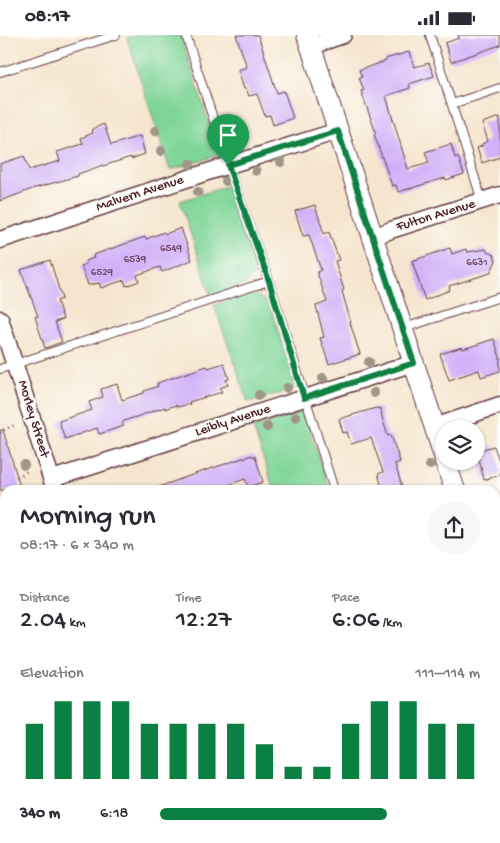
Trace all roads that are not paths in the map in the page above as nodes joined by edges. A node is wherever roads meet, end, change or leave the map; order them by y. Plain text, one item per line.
1 (116, 35) edge
2 (186, 35) edge
3 (343, 35) edge
4 (430, 35) edge
5 (309, 41) edge
6 (0, 72) edge
7 (500, 88) edge
8 (452, 104) junction
9 (338, 131) junction
10 (228, 165) junction
11 (500, 195) edge
12 (482, 201) junction
13 (373, 237) junction
14 (0, 240) edge
15 (269, 281) junction
16 (500, 297) edge
17 (0, 319) edge
18 (402, 329) junction
19 (414, 363) junction
20 (16, 365) junction
21 (0, 369) edge
22 (304, 398) junction
23 (500, 405) edge
24 (434, 427) junction
25 (435, 430) edge
26 (448, 470) edge
27 (54, 484) edge
28 (332, 485) edge
29 (453, 485) edge

1 - 6 lane
2 - 10 lane
3 - 5 street
4 - 8 lane
5 - 9 street
7 - 8 lane
8 - 12 lane
9 - 10 street, Malvern Avenue
9 - 13 street
10 - 14 street, Malvern Avenue
10 - 15 lane
11 - 12 street, Fulton Avenue
12 - 13 street, Fulton Avenue
13 - 18 street
15 - 20 lane
15 - 22 lane
16 - 18 lane
17 - 20 street, Morley Street
18 - 19 street
19 - 22 street, Leibly Avenue
19 - 24 street
20 - 21 lane
20 - 27 street, Morley Street
22 - 27 street, Leibly Avenue
22 - 28 lane
23 - 24 street
24 - 25 street
26 - 29 street

